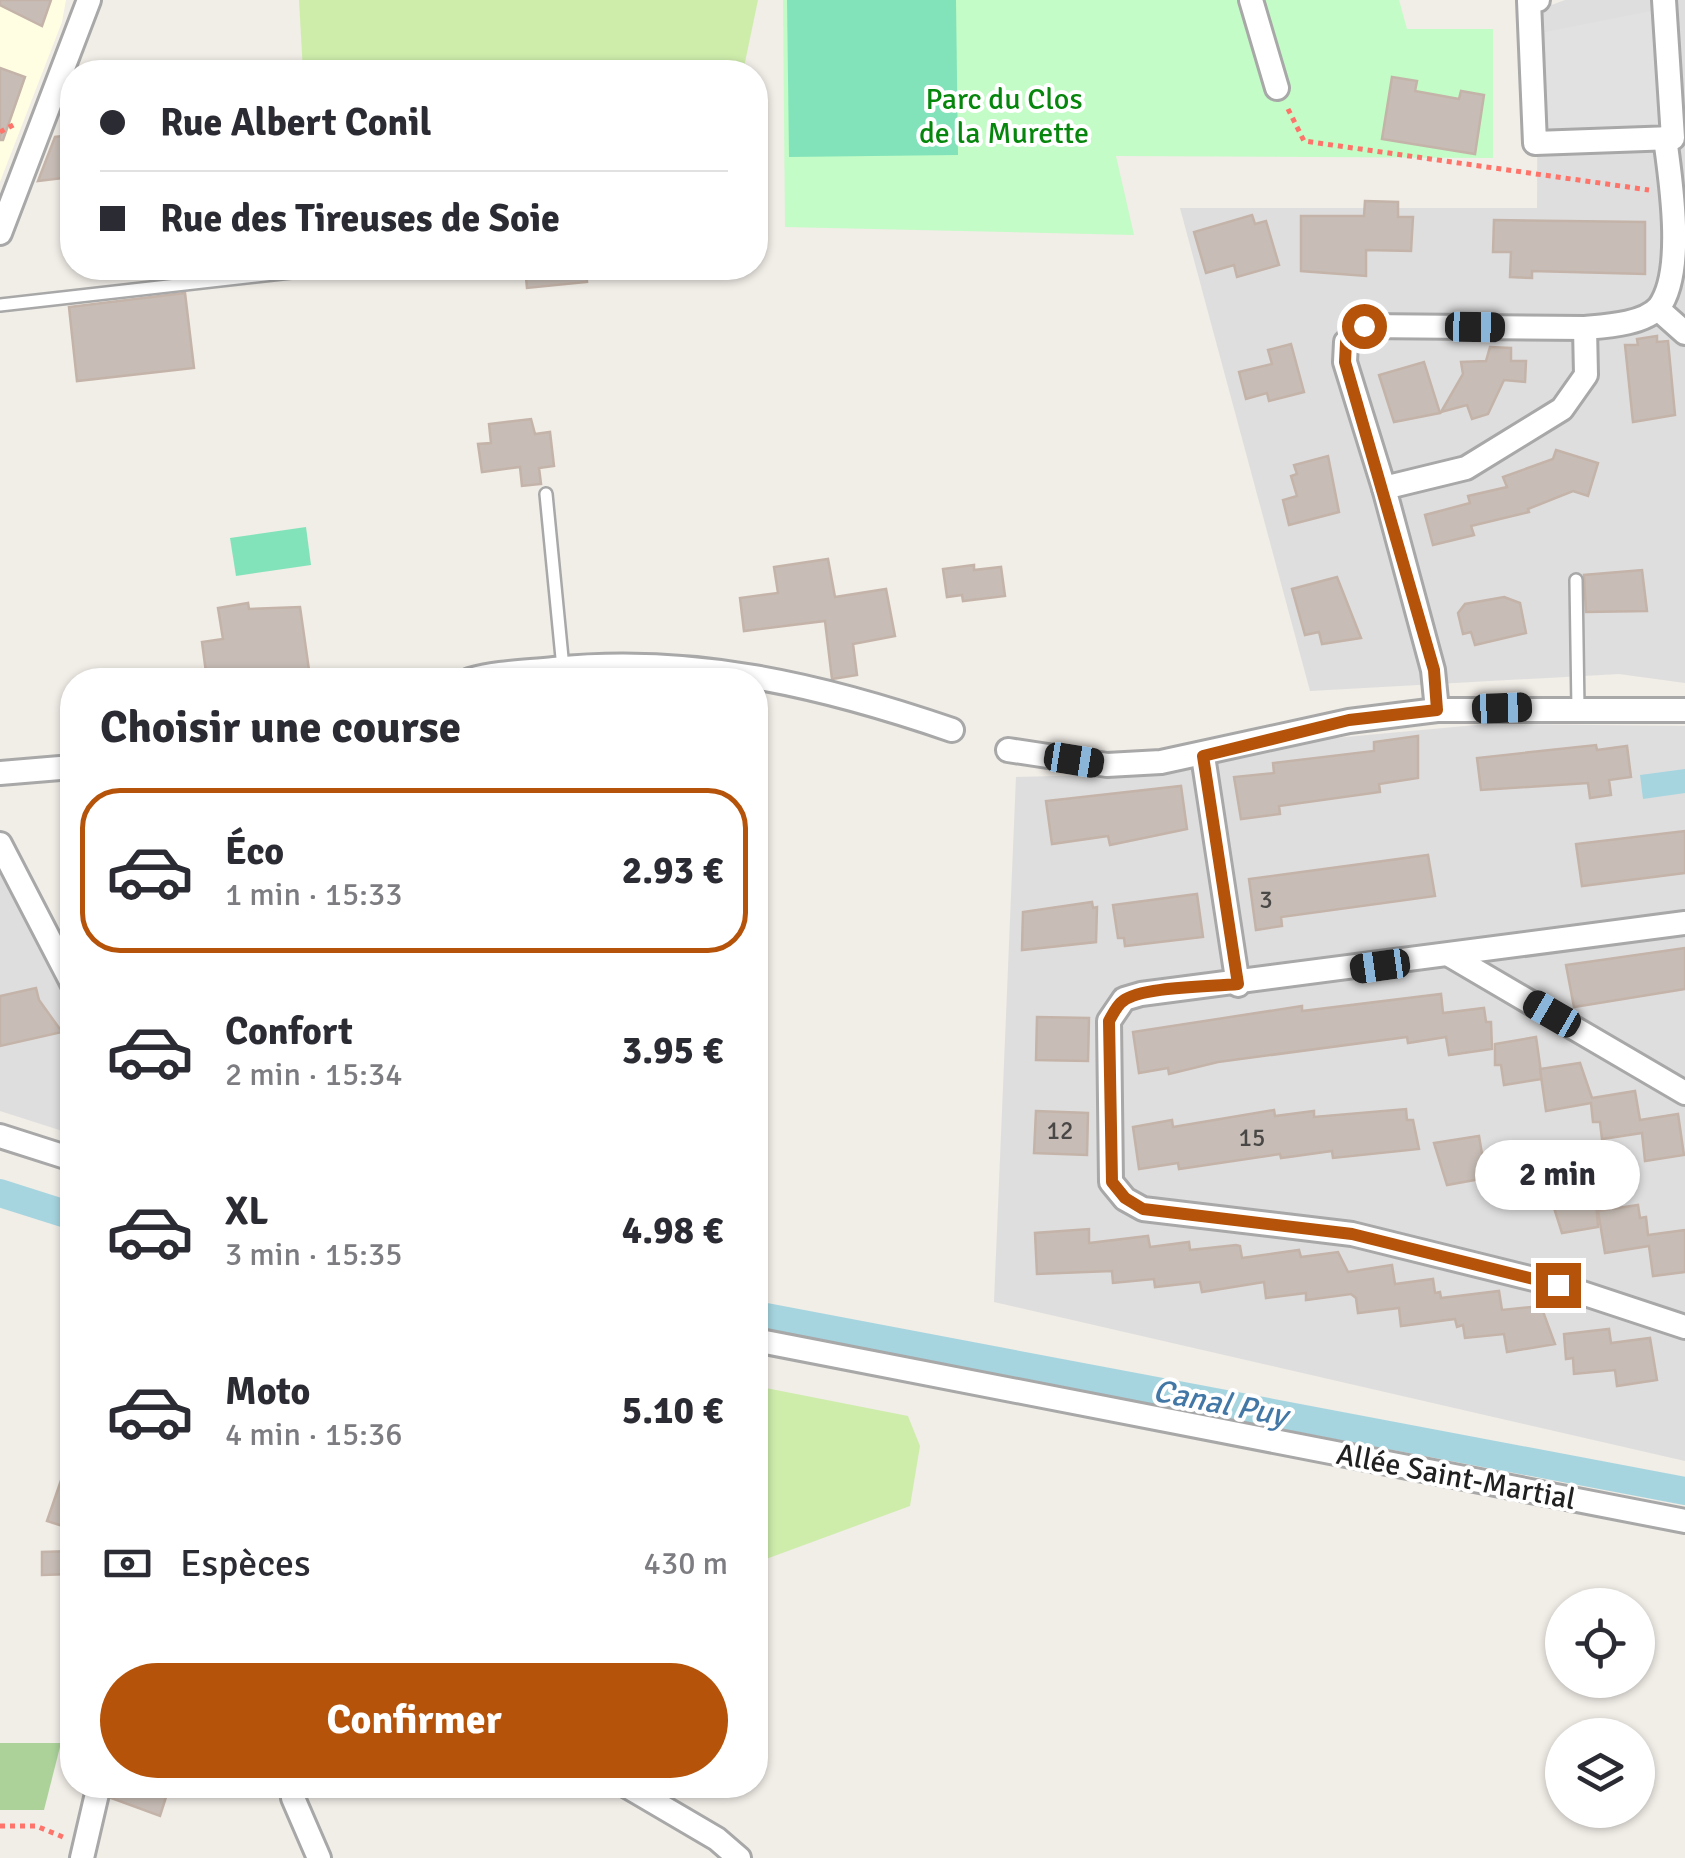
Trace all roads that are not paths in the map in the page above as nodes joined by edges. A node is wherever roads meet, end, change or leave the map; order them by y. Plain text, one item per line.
1 (90, 0) edge
2 (1252, 0) edge
3 (1538, 0) edge
4 (1664, 0) edge
5 (67, 60) edge
6 (60, 78) edge
7 (1276, 88) road end
8 (1665, 138) junction
9 (1681, 224) edge
10 (0, 233) edge
11 (222, 280) edge
12 (0, 305) edge
13 (1658, 310) junction
14 (1585, 328) junction
15 (1685, 332) edge
16 (1384, 488) junction
17 (546, 494) dead end
18 (1576, 580) dead end
19 (563, 668) joint
20 (693, 668) edge
21 (768, 678) edge
22 (1578, 709) junction
23 (1437, 710) junction
24 (1685, 710) edge
25 (952, 730) dead end
26 (1008, 750) dead end
27 (1203, 756) junction
28 (60, 769) edge
29 (0, 774) edge
30 (0, 844) edge
31 (1685, 923) edge
32 (1452, 956) junction
33 (60, 960) edge
34 (1238, 984) junction
35 (1685, 1093) edge
36 (0, 1136) edge
37 (60, 1155) edge
38 (1685, 1326) edge
39 (768, 1343) edge
40 (1685, 1521) edge
41 (95, 1798) edge
42 (293, 1798) edge
43 (647, 1798) edge
44 (83, 1852) edge
45 (320, 1858) edge
46 (739, 1858) edge

1 - 5 street
2 - 7 street
3 - 8 street
4 - 8 street
6 - 10 street
8 - 9 street
9 - 13 street
11 - 12 lane
13 - 14 street
13 - 15 street
14 - 16 street
14 - 16 street
16 - 23 street
17 - 19 lane
18 - 22 lane
19 - 20 street
21 - 25 street
22 - 23 street
22 - 24 street
23 - 27 street
26 - 27 street
27 - 34 street
28 - 29 street
30 - 33 street
31 - 32 street
32 - 34 street
32 - 35 street
34 - 38 street
36 - 37 street
39 - 40 street, Allée Saint-Martial
41 - 44 street
42 - 45 street
43 - 46 street

